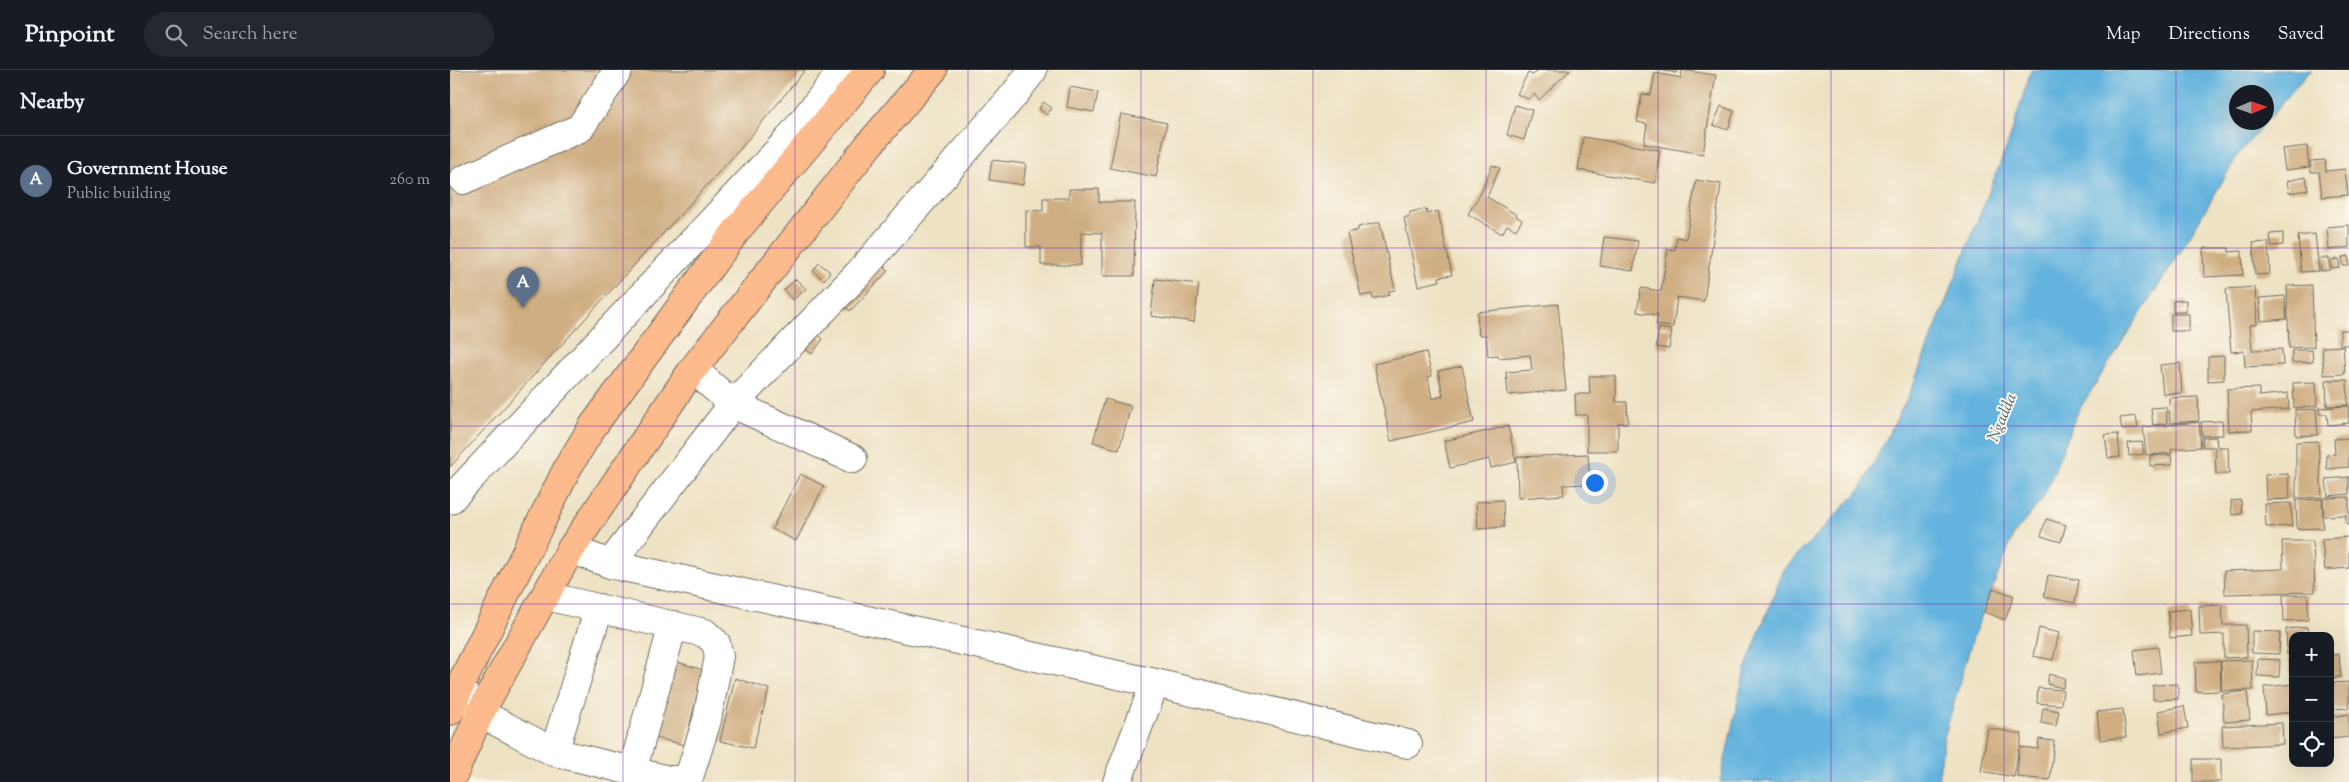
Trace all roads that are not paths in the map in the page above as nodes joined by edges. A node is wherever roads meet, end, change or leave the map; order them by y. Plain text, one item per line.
1 (618, 70) edge
2 (843, 70) edge
3 (870, 70) edge
4 (933, 70) edge
5 (1033, 70) edge
6 (463, 180) dead end
7 (692, 369) junction
8 (733, 404) junction
9 (853, 459) dead end
10 (450, 500) edge
11 (571, 549) junction
12 (610, 564) junction
13 (546, 596) junction
14 (599, 608) junction
15 (673, 625) junction
16 (1155, 684) junction
17 (454, 700) edge
18 (480, 713) junction
19 (1408, 744) dead end
20 (554, 752) junction
21 (632, 772) junction
22 (450, 782) edge
23 (1117, 782) edge

1 - 6 street
2 - 10 street
3 - 17 main road
4 - 7 main road
5 - 8 street
7 - 8 street
7 - 11 main road
8 - 9 street
8 - 12 street
11 - 12 street
11 - 13 main road
12 - 16 street
13 - 14 street
13 - 18 main road
14 - 15 street
14 - 20 street
15 - 21 street
15 - 21 street
16 - 19 street
16 - 23 street
17 - 18 street
18 - 20 street
18 - 22 main road
20 - 21 street

